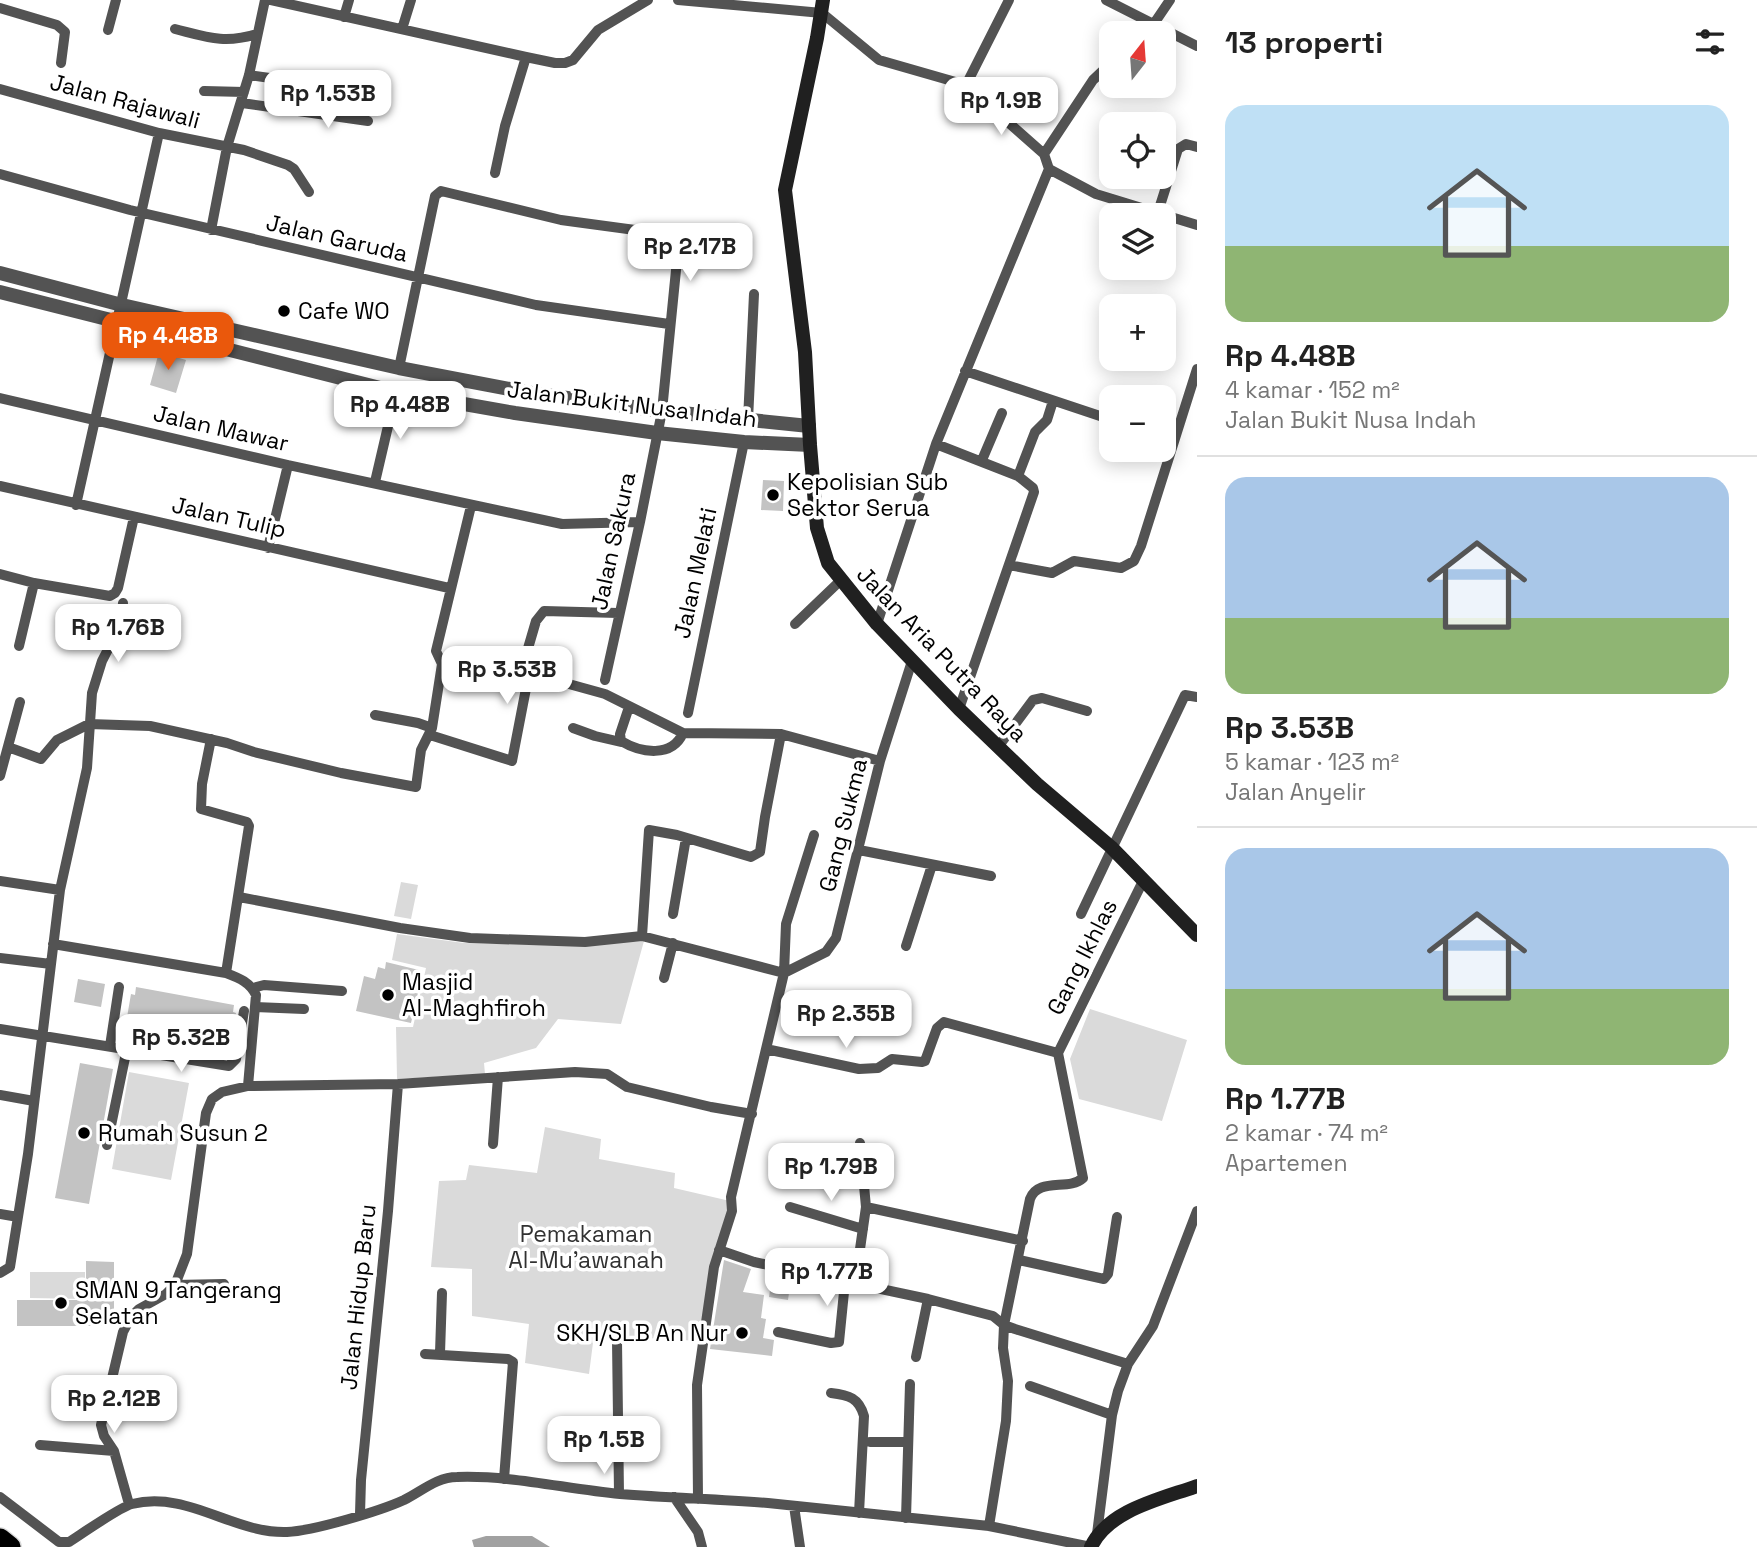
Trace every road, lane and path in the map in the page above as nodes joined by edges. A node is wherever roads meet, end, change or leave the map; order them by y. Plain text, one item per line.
1 (116, 0) edge
2 (264, 0) edge
3 (271, 0) edge
4 (349, 0) edge
5 (411, 0) edge
6 (648, 0) edge
7 (678, 0) edge
8 (1009, 0) edge
9 (1106, 0) edge
10 (1170, 0) edge
11 (822, 7) edge
12 (0, 8) edge
13 (344, 18) junction
14 (1147, 21) edge
15 (1155, 21) edge
16 (175, 29) dead end
17 (402, 29) junction
18 (108, 30) dead end
19 (257, 34) junction
20 (1176, 36) edge
21 (1197, 46) edge
22 (526, 57) junction
23 (61, 62) dead end
24 (1099, 74) edge
25 (249, 75) junction
26 (966, 85) junction
27 (327, 86) dead end
28 (0, 89) edge
29 (204, 91) dead end
30 (243, 97) junction
31 (368, 121) dead end
32 (159, 133) junction
33 (227, 147) junction
34 (1197, 147) edge
35 (1044, 154) junction
36 (1049, 169) junction
37 (495, 173) dead end
38 (0, 174) edge
39 (309, 192) dead end
40 (1127, 203) edge
41 (1161, 203) edge
42 (142, 214) junction
43 (1176, 218) edge
44 (1197, 225) edge
45 (211, 230) junction
46 (0, 273) edge
47 (418, 278) junction
48 (0, 292) edge
49 (754, 295) dead end
50 (122, 304) junction
51 (117, 323) junction
52 (669, 324) junction
53 (399, 368) junction
54 (1197, 369) edge
55 (965, 371) junction
56 (396, 392) junction
57 (0, 398) edge
58 (1053, 401) junction
59 (662, 411) junction
60 (1002, 413) dead end
61 (1099, 416) edge
62 (748, 420) junction
63 (96, 421) junction
64 (809, 425) junction
65 (657, 433) junction
66 (744, 442) junction
67 (936, 444) junction
68 (810, 445) junction
69 (982, 460) junction
70 (288, 465) junction
71 (1018, 476) junction
72 (374, 482) junction
73 (0, 486) edge
74 (76, 505) junction
75 (471, 506) junction
76 (134, 517) junction
77 (640, 522) junction
78 (268, 548) junction
79 (1009, 565) junction
80 (0, 574) edge
81 (840, 581) junction
82 (34, 583) junction
83 (449, 588) junction
84 (123, 603) dead end
85 (618, 613) junction
86 (794, 624) dead end
87 (877, 624) junction
88 (19, 646) dead end
89 (912, 661) junction
90 (524, 662) dead end
91 (605, 680) dead end
92 (1197, 697) edge
93 (20, 702) dead end
94 (629, 706) junction
95 (960, 709) junction
96 (1087, 711) dead end
97 (688, 713) dead end
98 (375, 715) dead end
99 (89, 724) junction
100 (573, 728) dead end
101 (431, 732) junction
102 (683, 733) junction
103 (781, 734) junction
104 (211, 739) junction
105 (621, 742) junction
106 (8, 747) junction
107 (998, 747) junction
108 (880, 761) junction
109 (0, 776) edge
110 (814, 835) dead end
111 (686, 838) junction
112 (1111, 848) junction
113 (859, 849) junction
114 (932, 865) junction
115 (991, 876) dead end
116 (1144, 879) junction
117 (0, 881) edge
118 (60, 890) junction
119 (239, 898) junction
120 (673, 914) dead end
121 (1082, 914) dead end
122 (1197, 934) edge
123 (642, 936) junction
124 (673, 943) junction
125 (53, 944) junction
126 (906, 946) dead end
127 (0, 958) edge
128 (51, 964) junction
129 (226, 973) junction
130 (784, 973) junction
131 (664, 978) dead end
132 (119, 987) dead end
133 (253, 988) junction
134 (342, 990) dead end
135 (249, 1009) junction
136 (304, 1009) dead end
137 (0, 1029) edge
138 (42, 1035) junction
139 (110, 1046) junction
140 (127, 1048) junction
141 (766, 1049) junction
142 (1058, 1053) junction
143 (498, 1077) junction
144 (397, 1084) junction
145 (248, 1086) junction
146 (0, 1095) edge
147 (34, 1101) junction
148 (752, 1114) junction
149 (860, 1143) dead end
150 (493, 1144) dead end
151 (107, 1145) dead end
152 (790, 1207) dead end
153 (866, 1207) junction
154 (1197, 1211) edge
155 (0, 1214) edge
156 (18, 1217) junction
157 (1117, 1217) dead end
158 (863, 1228) junction
159 (1023, 1241) junction
160 (719, 1250) junction
161 (1019, 1260) junction
162 (0, 1273) edge
163 (850, 1283) junction
164 (224, 1284) dead end
165 (175, 1285) junction
166 (442, 1293) dead end
167 (928, 1299) junction
168 (1004, 1325) junction
169 (778, 1332) dead end
170 (617, 1341) dead end
171 (440, 1353) junction
172 (425, 1354) dead end
173 (916, 1357) dead end
174 (1128, 1364) junction
175 (910, 1384) dead end
176 (1030, 1386) dead end
177 (831, 1393) dead end
178 (1112, 1415) junction
179 (870, 1442) dead end
180 (908, 1442) junction
181 (40, 1445) dead end
182 (114, 1451) junction
183 (504, 1479) junction
184 (1197, 1486) edge
185 (619, 1494) junction
186 (0, 1497) edge
187 (674, 1497) junction
188 (698, 1499) junction
189 (129, 1504) junction
190 (794, 1506) junction
191 (859, 1513) junction
192 (360, 1514) junction
193 (906, 1518) junction
194 (989, 1526) junction
195 (0, 1539) edge
196 (1093, 1543) edge
197 (10, 1547) edge
198 (702, 1547) edge
199 (800, 1547) edge

1 - 18 street
2 - 19 street
3 - 13 street
4 - 13 street
5 - 17 street
6 - 22 street
7 - 11 street
8 - 26 street
9 - 14 street
10 - 15 street
11 - 26 street
11 - 64 main road, Jalan Aria Putra Raya
12 - 23 street
13 - 17 street
16 - 19 street
17 - 22 street
19 - 25 street
20 - 21 street
22 - 37 street
24 - 35 street
25 - 27 street
25 - 30 street
26 - 35 street
28 - 32 street, Jalan Rajawali
29 - 30 street
30 - 31 street
30 - 33 street
32 - 33 street, Jalan Rajawali
32 - 42 street
33 - 39 street, Jalan Rajawali
33 - 45 street
34 - 41 street
35 - 36 street
36 - 40 street
36 - 55 street
38 - 42 street, Jalan Garuda
42 - 45 street, Jalan Garuda
42 - 50 street
43 - 44 street
45 - 47 street, Jalan Garuda
46 - 50 street, Jalan Bukit Nusa Indah
47 - 52 street, Jalan Garuda
47 - 52 street, Jalan Sakura
47 - 53 street
48 - 51 street, Jalan Bukit Nusa Indah
49 - 62 street
50 - 51 street
50 - 53 street, Jalan Bukit Nusa Indah
51 - 56 street, Jalan Bukit Nusa Indah
51 - 63 street
52 - 59 street, Jalan Sakura
53 - 59 street, Jalan Bukit Nusa Indah
54 - 79 street
55 - 58 street
55 - 67 street
56 - 65 street, Jalan Bukit Nusa Indah
56 - 72 street
57 - 63 street, Jalan Mawar
58 - 61 street
58 - 71 street
59 - 62 street, Jalan Bukit Nusa Indah
59 - 65 street, Jalan Sakura
60 - 69 street
62 - 64 street, Jalan Bukit Nusa Indah
63 - 70 street, Jalan Mawar
63 - 74 street
64 - 68 main road, Jalan Aria Putra Raya
65 - 66 street, Jalan Bukit Nusa Indah
65 - 77 street, Jalan Sakura
66 - 68 street, Jalan Bukit Nusa Indah
66 - 97 street, Jalan Melati
67 - 69 street
67 - 87 street
68 - 81 main road, Jalan Aria Putra Raya
69 - 71 street
70 - 72 street, Jalan Mawar
70 - 78 street
71 - 79 street
72 - 75 street, Jalan Mawar
73 - 74 street, Jalan Tulip
74 - 76 street, Jalan Tulip
75 - 77 street, Jalan Mawar
75 - 83 street
76 - 78 street, Jalan Tulip
76 - 82 street
77 - 85 street, Jalan Sakura
78 - 83 street, Jalan Tulip
79 - 95 street
80 - 82 street
81 - 86 street
81 - 87 main road, Jalan Aria Putra Raya
82 - 88 street
83 - 101 street
84 - 99 street
85 - 90 street
85 - 91 street, Jalan Sakura
87 - 89 main road, Jalan Aria Putra Raya
89 - 95 main road, Jalan Aria Putra Raya
89 - 108 street, Gang Sukma
92 - 112 street
93 - 106 street
94 - 101 street
94 - 102 street
94 - 105 street
95 - 107 main road, Jalan Aria Putra Raya
96 - 107 street
98 - 101 street
99 - 104 street
99 - 106 street
99 - 118 street
100 - 105 street
101 - 104 street
102 - 103 street
102 - 105 street
103 - 108 street
103 - 111 street
104 - 119 street
106 - 109 street
107 - 112 main road, Jalan Aria Putra Raya
108 - 113 street, Gang Sukma
110 - 130 street
111 - 120 street
111 - 123 street
112 - 116 main road, Jalan Aria Putra Raya
112 - 121 street
113 - 114 street
113 - 130 street, Gang Sukma
114 - 115 street
114 - 126 street
116 - 122 main road, Jalan Aria Putra Raya
116 - 142 street, Gang Ikhlas
117 - 118 street
118 - 125 street
119 - 123 street
119 - 129 street
123 - 124 street
124 - 130 street
124 - 131 street
125 - 128 street
125 - 129 street
127 - 128 street
128 - 138 street
129 - 133 street
130 - 141 street
132 - 139 street
133 - 134 street
133 - 135 street
135 - 136 street
135 - 140 street
135 - 145 street
137 - 138 street
138 - 139 street
138 - 147 street
139 - 140 street
140 - 151 street
141 - 142 street
141 - 148 street
142 - 159 street
143 - 144 street
143 - 148 street
143 - 150 street
144 - 145 street
144 - 192 street, Jalan Hidup Baru
145 - 165 street
146 - 147 street
147 - 156 street
148 - 160 street
149 - 153 street
152 - 158 street
153 - 158 street
153 - 159 street
154 - 174 street
155 - 156 street
156 - 162 street
157 - 161 street
158 - 163 street
159 - 161 street
160 - 163 street
160 - 188 street
161 - 168 street
163 - 167 street
163 - 169 street
164 - 165 street
165 - 182 street
166 - 171 street
167 - 168 street
167 - 173 street
168 - 174 street
168 - 194 street
170 - 185 street
171 - 172 street
171 - 183 street
174 - 178 street
175 - 180 street
176 - 178 street
177 - 191 street
178 - 196 street
179 - 180 street
180 - 193 street
181 - 182 street
182 - 189 street
183 - 185 street
183 - 192 street
184 - 196 main road
185 - 187 street
186 - 189 street
187 - 188 street
187 - 198 street
188 - 190 street
189 - 192 street
190 - 191 street
190 - 199 street
191 - 193 street
193 - 194 street
194 - 196 street
195 - 197 highway

